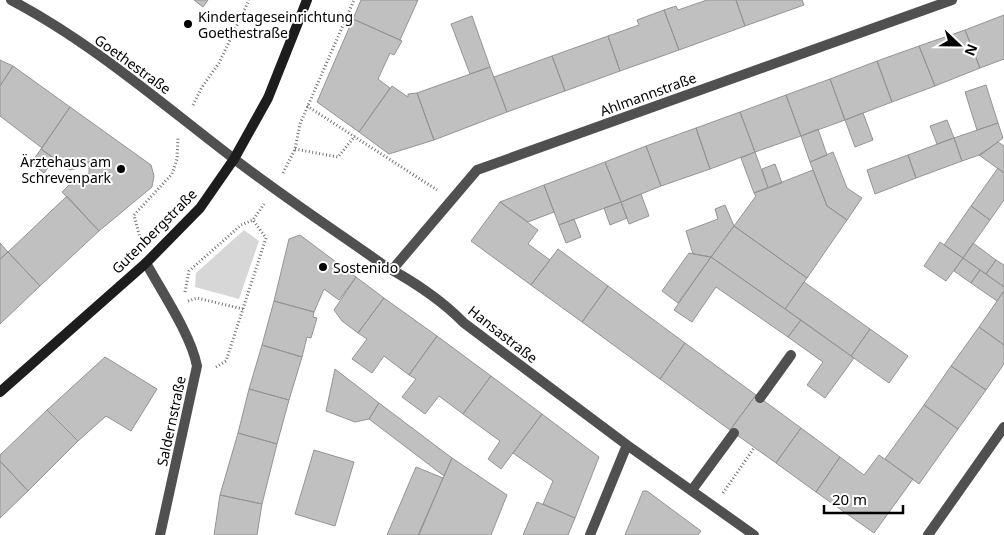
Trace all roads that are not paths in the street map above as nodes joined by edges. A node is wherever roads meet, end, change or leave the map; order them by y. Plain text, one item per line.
1 (11, 0) edge
2 (306, 0) edge
3 (952, 0) edge
4 (234, 159) junction
5 (146, 263) junction
6 (392, 270) junction
7 (792, 355) dead end
8 (0, 392) edge
9 (760, 398) dead end
10 (1004, 427) edge
11 (734, 433) dead end
12 (628, 445) junction
13 (692, 490) junction
14 (160, 535) edge
15 (590, 535) edge
16 (754, 535) edge
17 (928, 535) edge

1 - 4 street, Goethestraße
2 - 4 main road, Gutenbergstraße
3 - 6 street, Ahlmannstraße
4 - 5 main road, Gutenbergstraße
4 - 6 street, Hansastraße
5 - 8 main road, Gutenbergstraße
5 - 14 street, Saldernstraße
6 - 12 street, Hansastraße
7 - 9 street
10 - 17 street
11 - 13 street
12 - 13 street, Hansastraße
12 - 15 street
13 - 16 street, Hansastraße

